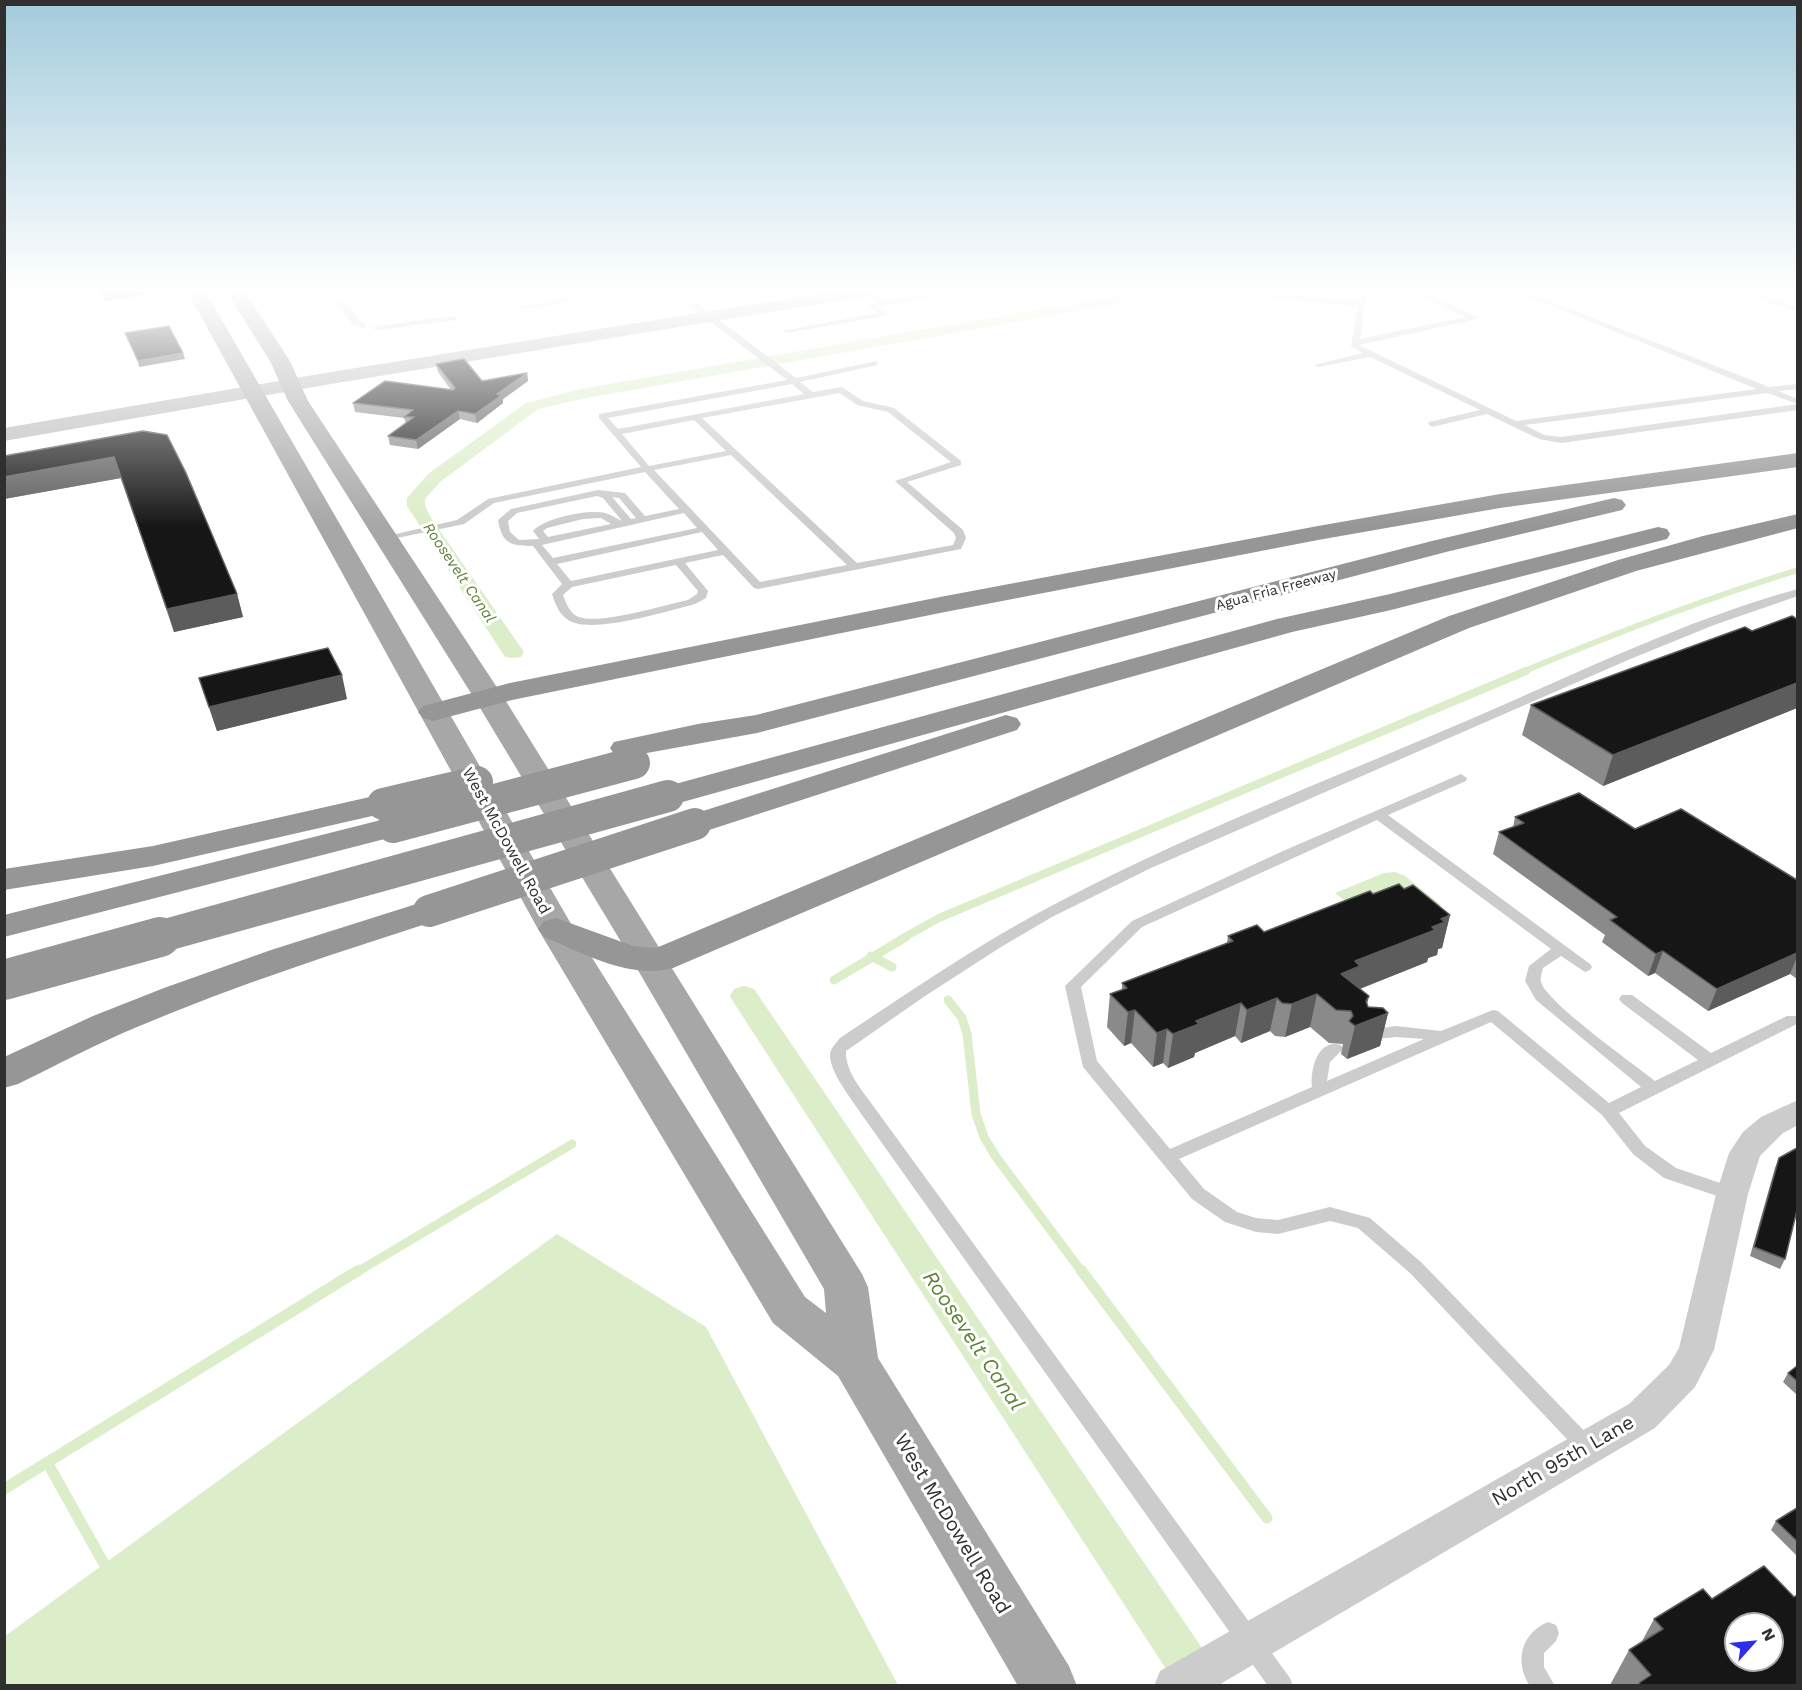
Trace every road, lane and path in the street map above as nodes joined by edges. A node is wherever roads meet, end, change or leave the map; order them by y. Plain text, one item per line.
1 (241, 370) edge
2 (284, 370) edge
3 (337, 370) edge
4 (779, 370) edge
5 (843, 370) edge
6 (1404, 370) edge
7 (1716, 370) edge
8 (287, 378) junction
9 (794, 381) junction
10 (249, 384) junction
11 (1797, 386) edge
12 (1769, 391) junction
13 (811, 395) junction
14 (1797, 402) edge
15 (1797, 407) edge
16 (1488, 411) junction
17 (4, 417) edge
18 (696, 417) junction
19 (1432, 424) dead end
20 (1515, 424) junction
21 (616, 432) junction
22 (4, 435) edge
23 (733, 452) junction
24 (1797, 460) edge
25 (648, 469) junction
26 (1797, 471) edge
27 (598, 493) junction
28 (1797, 504) edge
29 (686, 510) junction
30 (643, 520) junction
31 (1797, 521) edge
32 (624, 524) junction
33 (704, 529) junction
34 (387, 539) junction
35 (541, 542) junction
36 (725, 551) junction
37 (678, 561) junction
38 (551, 562) junction
39 (855, 567) junction
40 (568, 585) junction
41 (1797, 592) edge
42 (1391, 602) junction
43 (489, 698) junction
44 (433, 712) junction
45 (1461, 778) dead end
46 (1378, 814) junction
47 (388, 816) junction
48 (4, 880) edge
49 (4, 926) edge
50 (556, 929) junction
51 (1561, 949) junction
52 (650, 960) junction
53 (1585, 967) dead end
54 (4, 980) edge
55 (1627, 999) dead end
56 (1792, 1020) dead end
57 (1368, 1035) edge
58 (1442, 1037) junction
59 (1335, 1049) dead end
60 (1709, 1060) junction
61 (4, 1074) edge
62 (1653, 1088) junction
63 (1320, 1090) junction
64 (1608, 1111) junction
65 (1797, 1111) edge
66 (1167, 1157) junction
67 (1732, 1194) junction
68 (855, 1362) junction
69 (1587, 1447) junction
70 (1548, 1633) dead end
71 (1240, 1647) junction
72 (1049, 1686) edge
73 (1175, 1686) edge
74 (1282, 1686) edge
75 (1544, 1686) edge

1 - 10 main road, West McDowell Road
2 - 8 main road, West McDowell Road
3 - 8 main road
4 - 9 lane
5 - 9 lane
6 - 16 lane
7 - 12 lane
8 - 10 main road
8 - 34 main road, West McDowell Road
9 - 13 lane
9 - 21 lane
10 - 17 main road
10 - 22 main road
10 - 44 main road, West McDowell Road
11 - 12 lane
12 - 14 lane
12 - 20 lane
13 - 18 lane
13 - 39 lane
15 - 20 lane
16 - 19 lane
16 - 20 lane
18 - 21 lane
18 - 23 lane
21 - 25 lane
23 - 25 lane
23 - 39 lane
24 - 43 highway
25 - 29 lane
25 - 34 lane
26 - 47 highway, Agua Fria Freeway, bridge
27 - 30 lane
27 - 32 lane
27 - 35 lane
28 - 42 highway
29 - 30 lane
29 - 33 lane
30 - 32 lane
31 - 52 highway
32 - 35 lane
32 - 35 lane
33 - 36 lane
33 - 38 lane
34 - 43 main road, West McDowell Road
35 - 38 lane
36 - 37 lane
36 - 39 lane
37 - 40 lane
37 - 40 lane
38 - 40 lane
41 - 71 lane
42 - 54 highway, bridge
42 - 61 highway, bridge
43 - 44 highway
43 - 52 main road, West McDowell Road
44 - 50 main road, West McDowell Road
45 - 46 lane
46 - 51 lane
46 - 66 lane
47 - 48 highway
47 - 49 highway
50 - 52 highway
50 - 68 main road, West McDowell Road
51 - 53 lane
51 - 62 lane
52 - 68 main road, West McDowell Road
55 - 60 lane
56 - 60 lane
57 - 58 lane
58 - 63 lane
58 - 64 lane
59 - 63 lane
60 - 62 lane
62 - 64 lane
63 - 66 lane
64 - 67 lane
65 - 67 street, North 95th Lane
66 - 69 lane
67 - 69 street, North 95th Lane
68 - 72 main road, West McDowell Road
69 - 71 street, North 95th Lane
70 - 75 lane
71 - 73 street, North 95th Lane
71 - 74 lane

